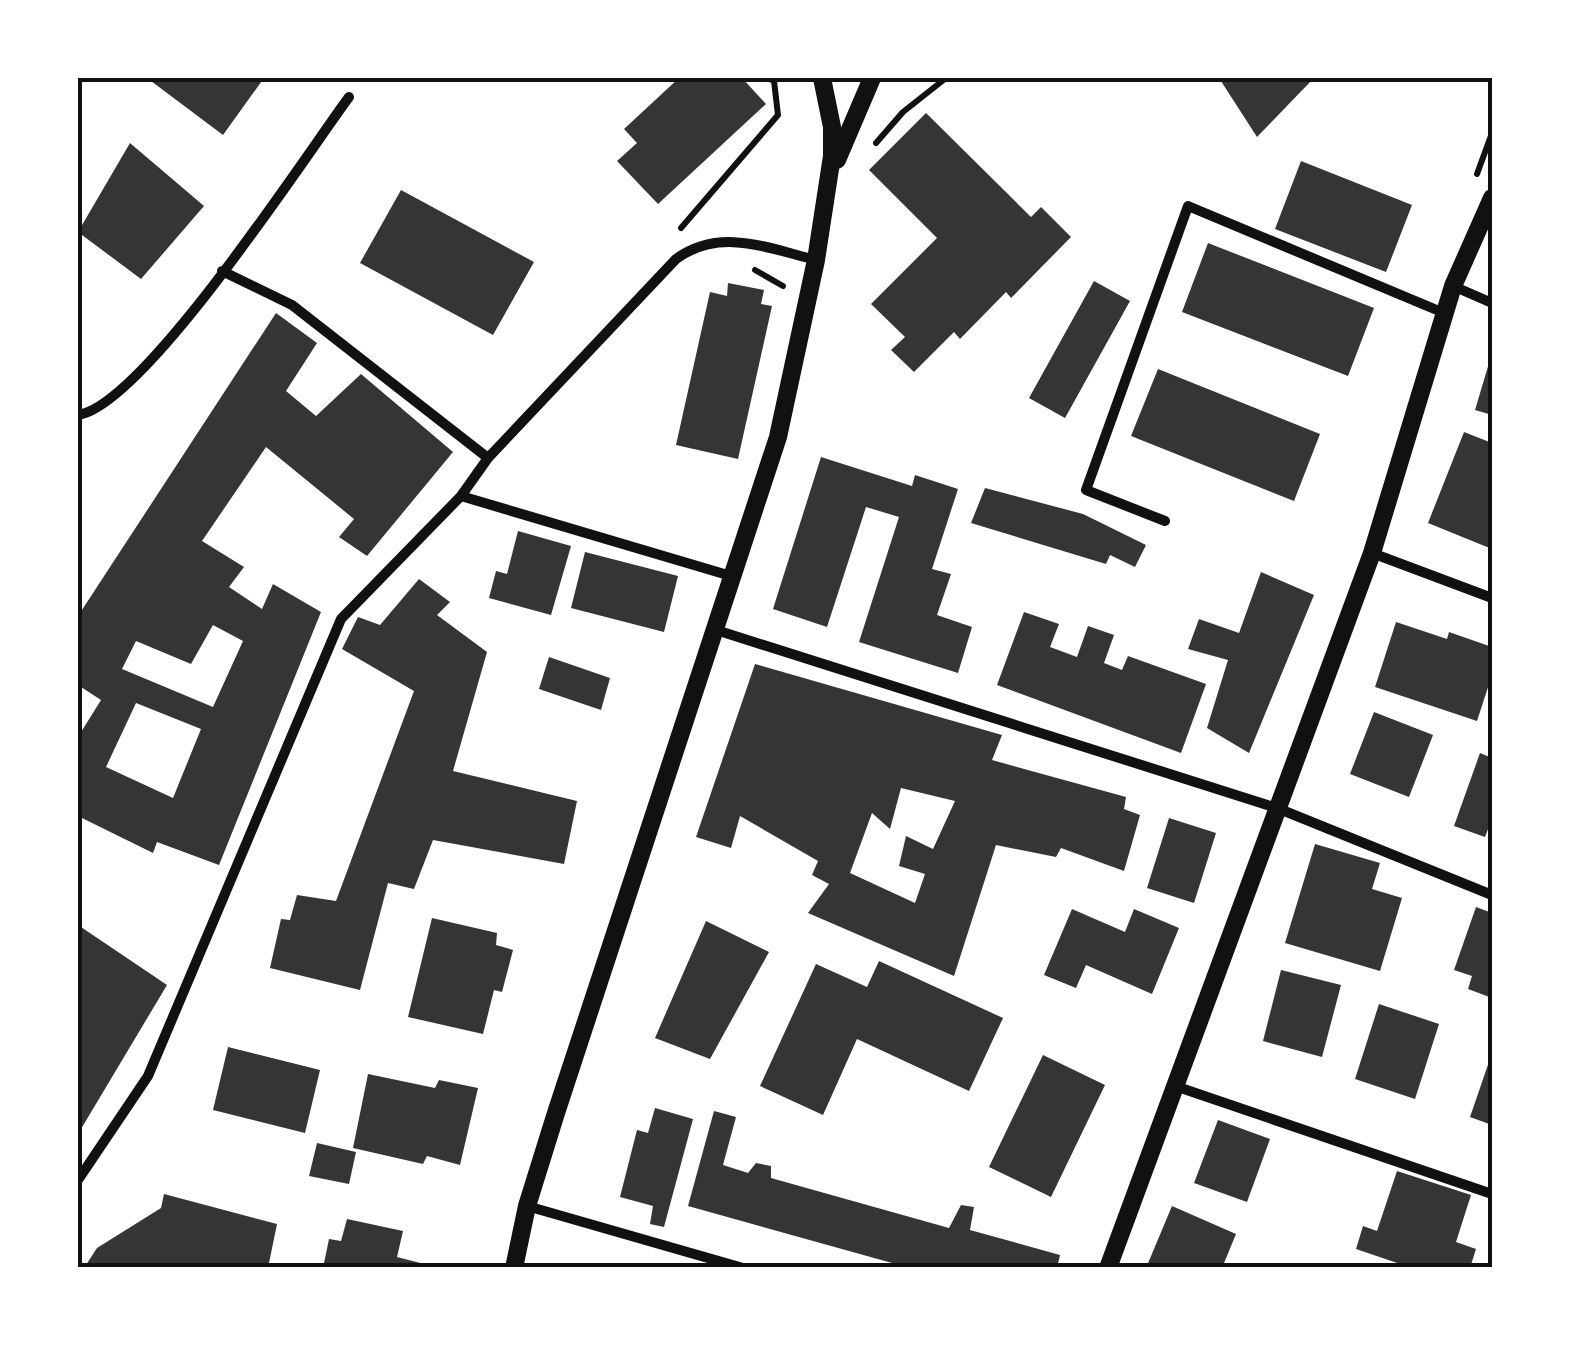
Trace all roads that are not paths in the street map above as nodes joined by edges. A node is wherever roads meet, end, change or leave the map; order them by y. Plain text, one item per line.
1 (822, 78) edge
2 (872, 78) edge
3 (349, 97) dead end
4 (828, 184) junction
5 (1492, 198) edge
6 (816, 260) junction
7 (222, 271) junction
8 (1453, 286) junction
9 (1492, 302) edge
10 (1444, 313) junction
11 (78, 414) edge
12 (488, 458) junction
13 (461, 496) junction
14 (1165, 521) dead end
15 (1372, 552) junction
16 (730, 576) junction
17 (1492, 598) edge
18 (711, 629) junction
19 (1278, 808) junction
20 (1492, 895) edge
21 (1176, 1086) junction
22 (78, 1180) edge
23 (1492, 1194) edge
24 (527, 1206) junction
25 (514, 1268) edge
26 (742, 1268) edge
27 (1108, 1268) edge

1 - 4 street
2 - 4 street
3 - 7 street
4 - 6 street
5 - 8 street
6 - 12 street
6 - 16 street
7 - 11 street
7 - 12 street
8 - 9 street
8 - 10 street
10 - 14 street
10 - 15 street
12 - 13 street
13 - 16 street
13 - 22 street
15 - 17 street
15 - 19 street
16 - 18 street
18 - 19 street
18 - 24 street
19 - 20 street
19 - 21 street
21 - 23 street
21 - 27 street
24 - 25 street
24 - 26 street

